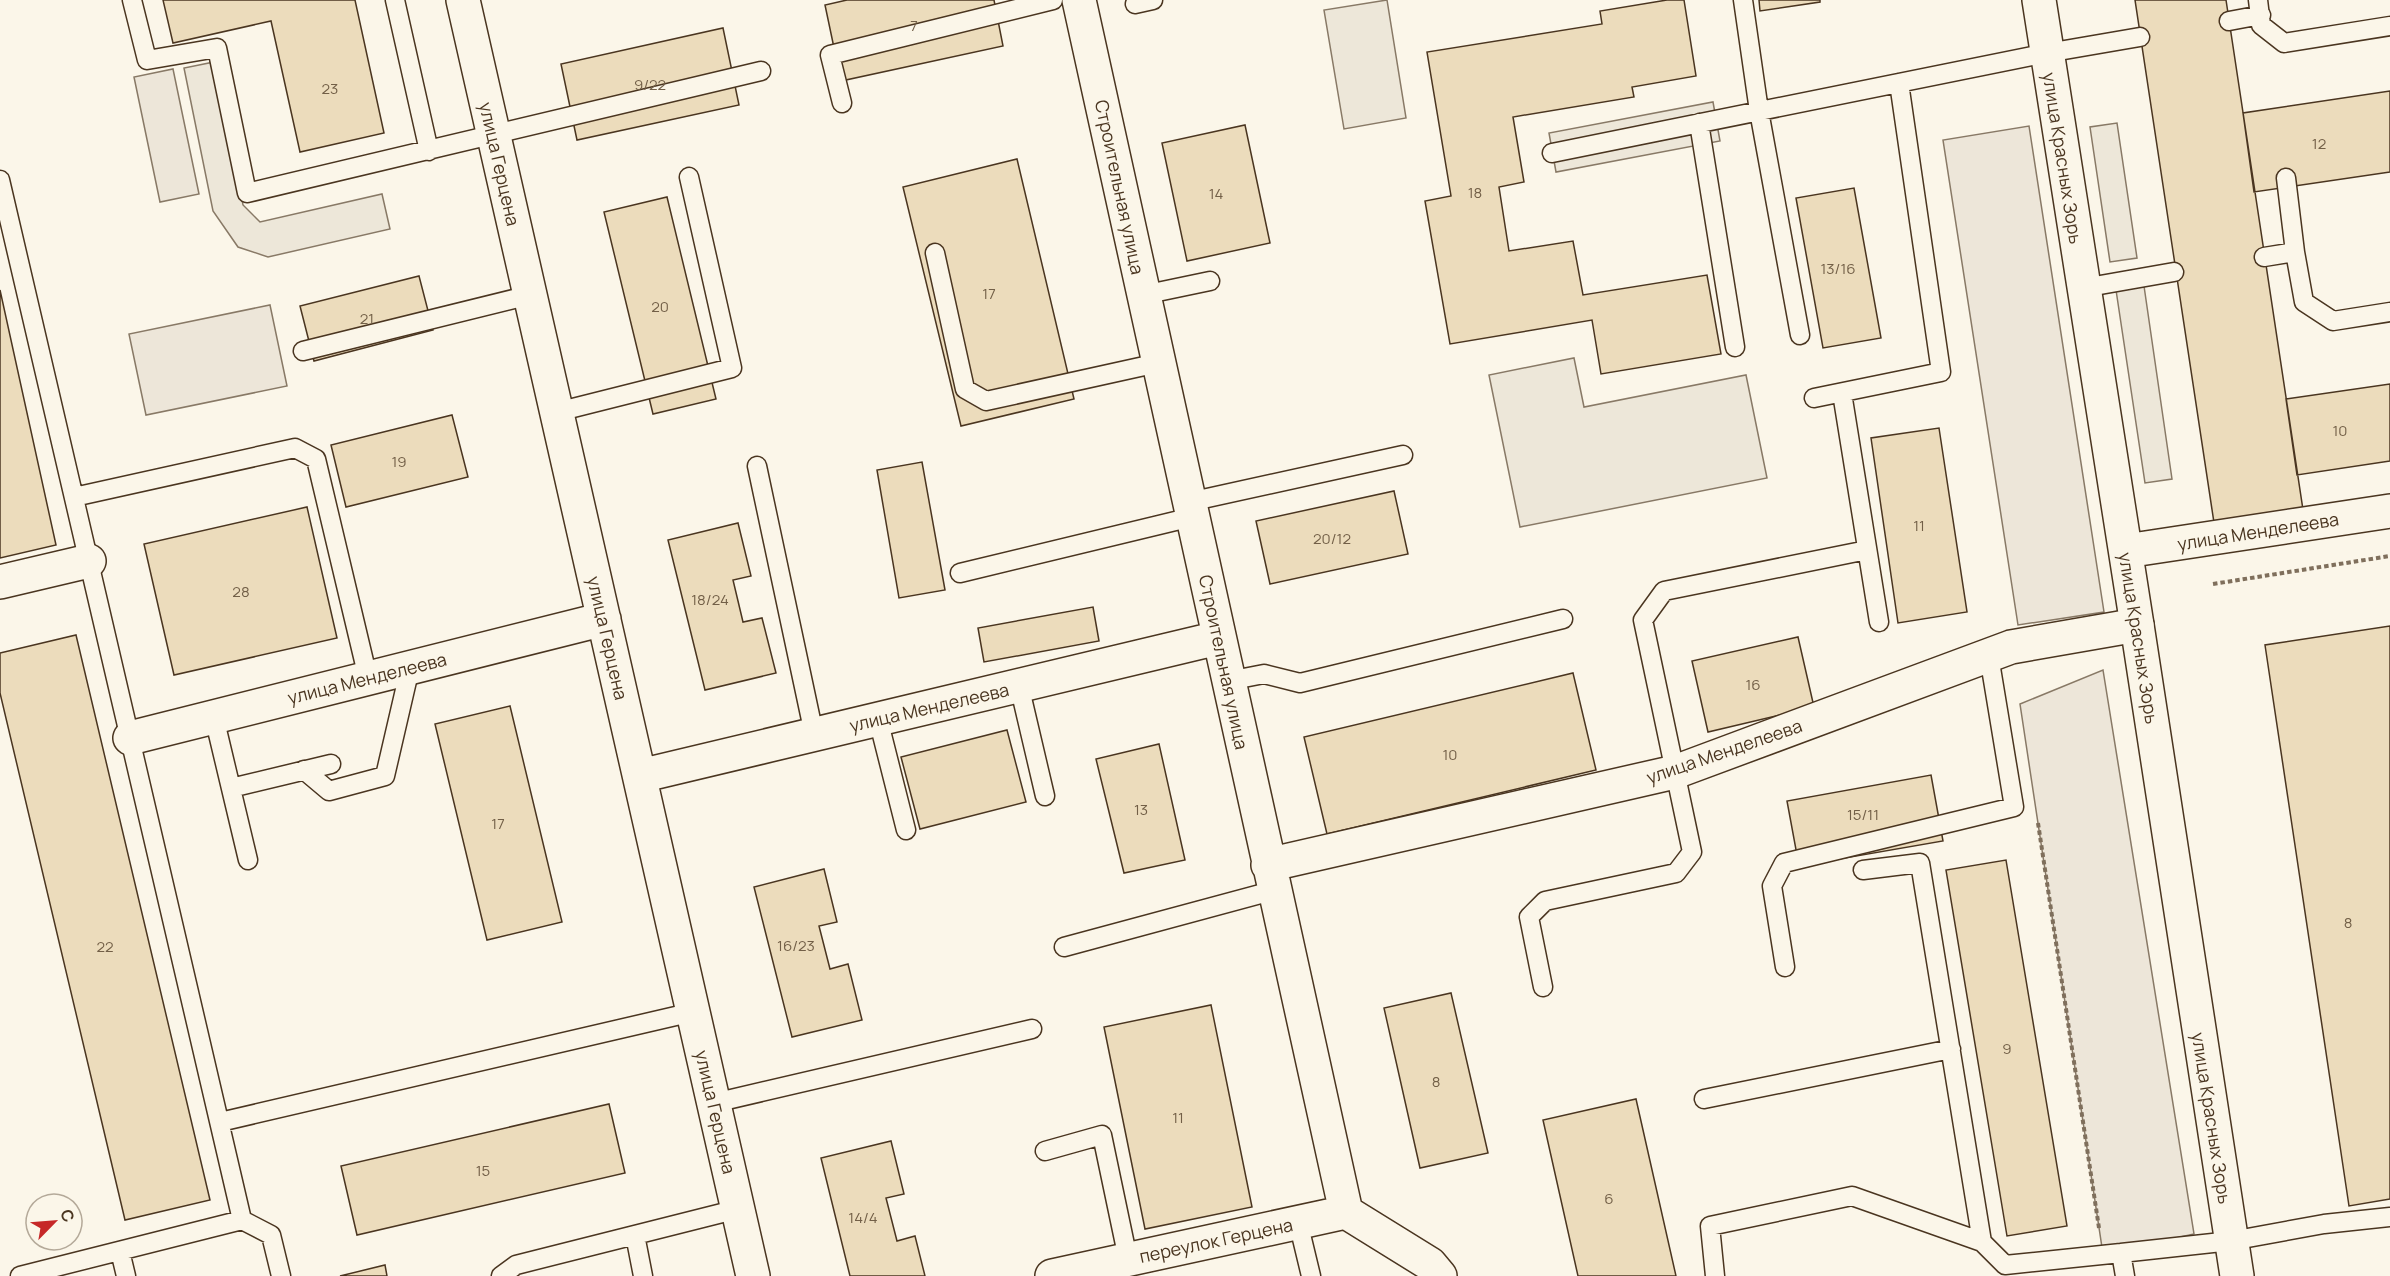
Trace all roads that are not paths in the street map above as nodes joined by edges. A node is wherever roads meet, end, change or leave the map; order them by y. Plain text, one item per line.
1 (132, 0) edge
2 (395, 0) edge
3 (463, 0) edge
4 (1053, 0) edge
5 (1078, 0) edge
6 (1153, 0) edge
7 (1743, 0) edge
8 (2039, 0) edge
9 (1135, 4) dead end
10 (2260, 8) edge
11 (2229, 21) dead end
12 (2390, 26) edge
13 (2140, 37) dead end
14 (2047, 53) junction
15 (761, 71) dead end
16 (1899, 83) junction
17 (842, 103) dead end
18 (1759, 111) junction
19 (1699, 123) junction
20 (494, 134) junction
21 (429, 151) junction
22 (1552, 153) dead end
23 (689, 177) dead end
24 (2286, 178) dead end
25 (0, 180) edge
26 (2295, 252) junction
27 (935, 253) dead end
28 (2264, 257) dead end
29 (2174, 272) dead end
30 (1210, 281) dead end
31 (2083, 288) junction
32 (530, 295) junction
33 (1143, 295) junction
34 (2390, 312) edge
35 (1800, 335) dead end
36 (1735, 347) dead end
37 (303, 351) dead end
38 (1158, 363) junction
39 (1842, 393) junction
40 (1814, 398) dead end
41 (557, 412) junction
42 (1403, 455) dead end
43 (757, 466) dead end
44 (74, 497) junction
45 (1190, 509) junction
46 (2390, 511) edge
47 (1868, 550) junction
48 (2126, 551) junction
49 (89, 561) junction
50 (960, 573) dead end
51 (0, 582) edge
52 (604, 619) junction
53 (1563, 620) dead end
54 (1879, 622) dead end
55 (2138, 625) junction
56 (1218, 638) junction
57 (1989, 656) junction
58 (410, 668) junction
59 (368, 678) junction
60 (1228, 681) junction
61 (1019, 685) junction
62 (214, 717) junction
63 (878, 719) junction
64 (814, 734) junction
65 (130, 738) junction
66 (331, 764) dead end
67 (304, 770) junction
68 (1675, 772) junction
69 (640, 776) junction
70 (231, 788) junction
71 (1045, 796) dead end
72 (906, 830) dead end
73 (248, 860) dead end
74 (1863, 870) dead end
75 (1271, 878) junction
76 (1064, 946) dead end
77 (1785, 967) dead end
78 (1543, 987) dead end
79 (693, 1012) junction
80 (1032, 1029) dead end
81 (1951, 1049) junction
82 (1704, 1099) dead end
83 (714, 1103) junction
84 (220, 1122) junction
85 (1045, 1151) dead end
86 (738, 1209) junction
87 (1346, 1212) junction
88 (2390, 1217) edge
89 (242, 1220) junction
90 (1298, 1222) junction
91 (634, 1235) junction
92 (2231, 1241) junction
93 (1982, 1242) junction
94 (120, 1251) junction
95 (2112, 1253) junction
96 (1128, 1259) junction
97 (20, 1276) edge
98 (126, 1276) edge
99 (281, 1276) edge
100 (501, 1276) edge
101 (643, 1276) edge
102 (753, 1276) edge
103 (1052, 1276) edge
104 (1311, 1276) edge
105 (1440, 1276) edge
106 (1715, 1276) edge
107 (2125, 1276) edge
108 (2237, 1276) edge

1 - 21 lane
2 - 21 lane
3 - 20 street, улица Герцена
4 - 17 lane
5 - 33 street, Строительная улица
6 - 9 lane
7 - 18 lane
8 - 14 street, улица Красных Зорь
10 - 11 lane
10 - 12 lane
13 - 14 lane
14 - 16 lane
14 - 31 street, улица Красных Зорь
15 - 20 lane
16 - 18 lane
16 - 39 lane
18 - 19 lane
18 - 35 lane
19 - 22 lane
19 - 36 lane
20 - 21 lane
20 - 32 street, улица Герцена
23 - 41 lane
24 - 26 lane
25 - 44 lane
26 - 28 lane
26 - 34 lane
27 - 38 lane
29 - 31 lane
30 - 33 lane
31 - 48 street, улица Красных Зорь
32 - 37 lane
32 - 41 street, улица Герцена
33 - 38 street, Строительная улица
38 - 45 street, Строительная улица
39 - 40 lane
39 - 47 lane
41 - 52 street, улица Герцена
42 - 45 lane
43 - 64 lane
44 - 49 lane
44 - 59 lane
45 - 50 lane
45 - 56 street, Строительная улица
46 - 48 street, улица Менделеева
47 - 54 lane
47 - 68 lane
48 - 55 street, улица Красных Зорь
49 - 51 street
49 - 65 lane
52 - 58 street, улица Менделеева
52 - 69 street, улица Герцена
53 - 60 lane
55 - 57 street, улица Менделеева
55 - 92 street, улица Красных Зорь
56 - 60 street, Строительная улица
56 - 61 street, улица Менделеева
57 - 68 street, улица Менделеева
57 - 77 lane
58 - 59 street, улица Менделеева
58 - 67 lane
59 - 62 street, улица Менделеева
60 - 75 street, Строительная улица
61 - 63 street, улица Менделеева
61 - 71 lane
62 - 65 street, улица Менделеева
62 - 70 lane
63 - 64 street, улица Менделеева
63 - 72 lane
64 - 69 street, улица Менделеева
65 - 84 lane
66 - 67 lane
67 - 70 lane
68 - 75 street, улица Менделеева
68 - 78 lane
69 - 79 street, улица Герцена
70 - 73 lane
74 - 81 lane
75 - 76 lane
75 - 87 street, Строительная улица
79 - 83 street, улица Герцена
79 - 84 lane
80 - 83 lane
81 - 82 lane
81 - 93 lane
83 - 86 street, улица Герцена
84 - 89 lane
85 - 96 lane
86 - 91 lane
86 - 102 street, улица Герцена
87 - 90 street, переулок Герцена
87 - 105 street
88 - 92 lane
89 - 94 lane
89 - 99 lane
90 - 96 street, переулок Герцена
90 - 104 lane
91 - 100 lane
91 - 101 lane
92 - 95 lane
92 - 108 street, улица Красных Зорь
93 - 95 lane
93 - 106 lane
94 - 97 lane
94 - 98 lane
95 - 107 lane
96 - 103 street, переулок Герцена

